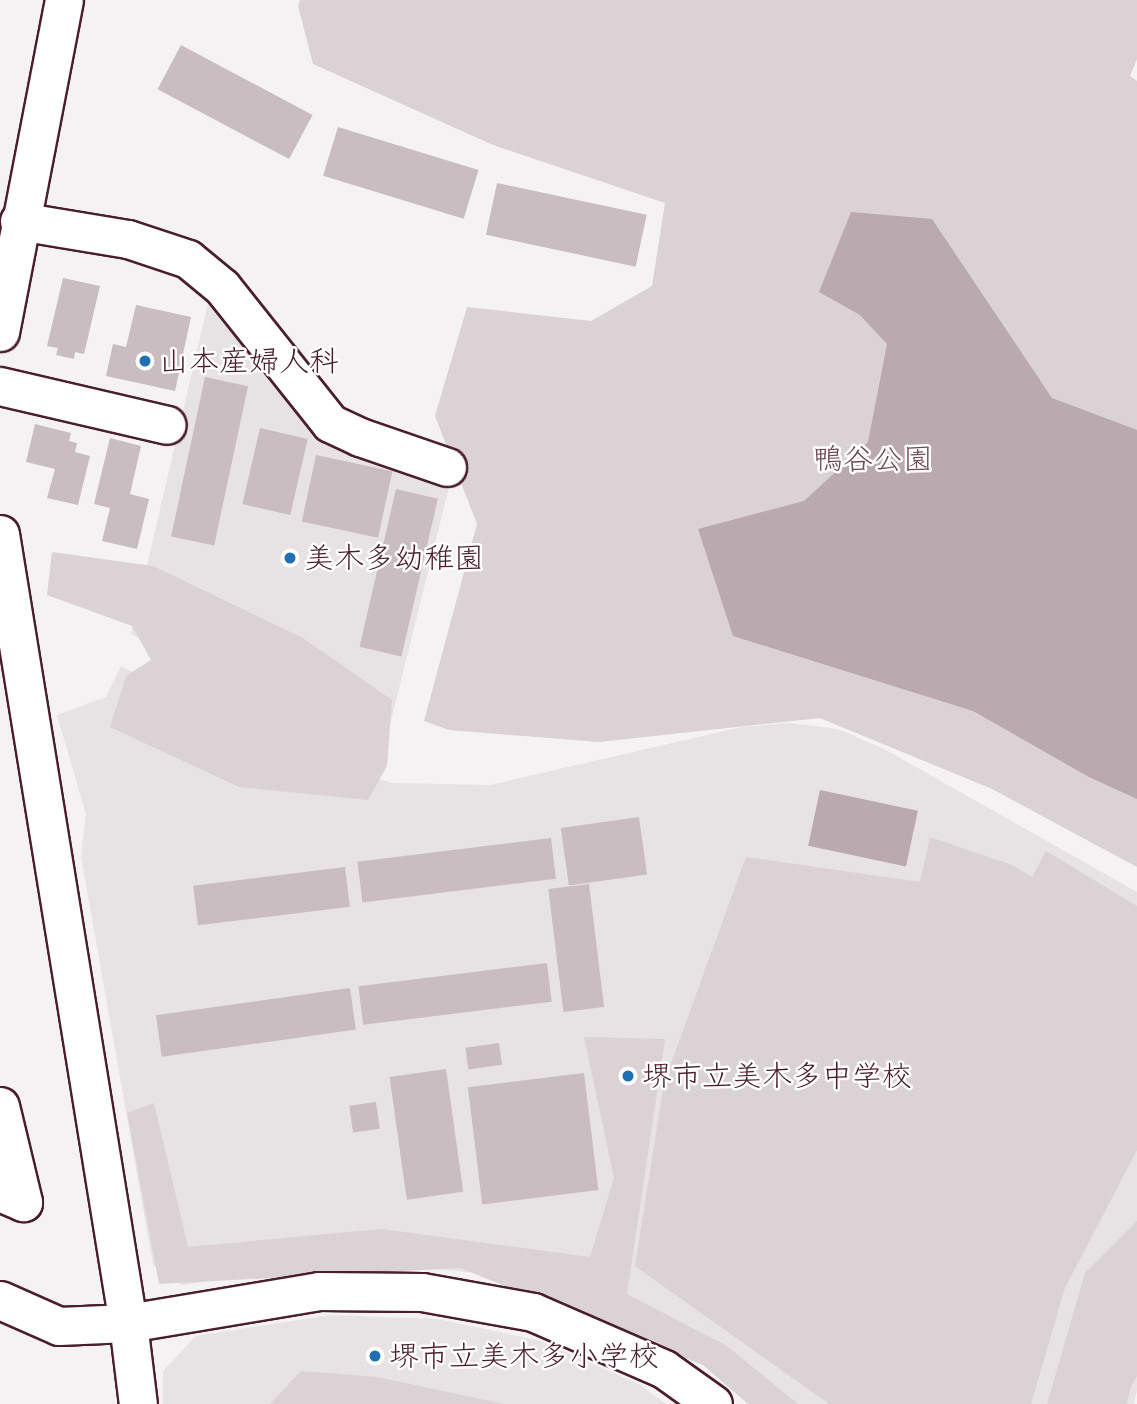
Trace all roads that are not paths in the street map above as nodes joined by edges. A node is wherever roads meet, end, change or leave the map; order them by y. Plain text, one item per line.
1 (64, 0) edge
2 (19, 221) junction
3 (0, 332) edge
4 (0, 386) edge
5 (167, 425) dead end
6 (447, 467) dead end
7 (0, 534) edge
8 (0, 1106) edge
9 (0, 1192) edge
10 (0, 1300) edge
11 (128, 1323) junction
12 (138, 1404) edge
13 (713, 1404) edge

1 - 2 street
2 - 3 street
2 - 6 street
4 - 5 street
7 - 11 street
8 - 9 street
10 - 11 street
11 - 12 street
11 - 13 street

